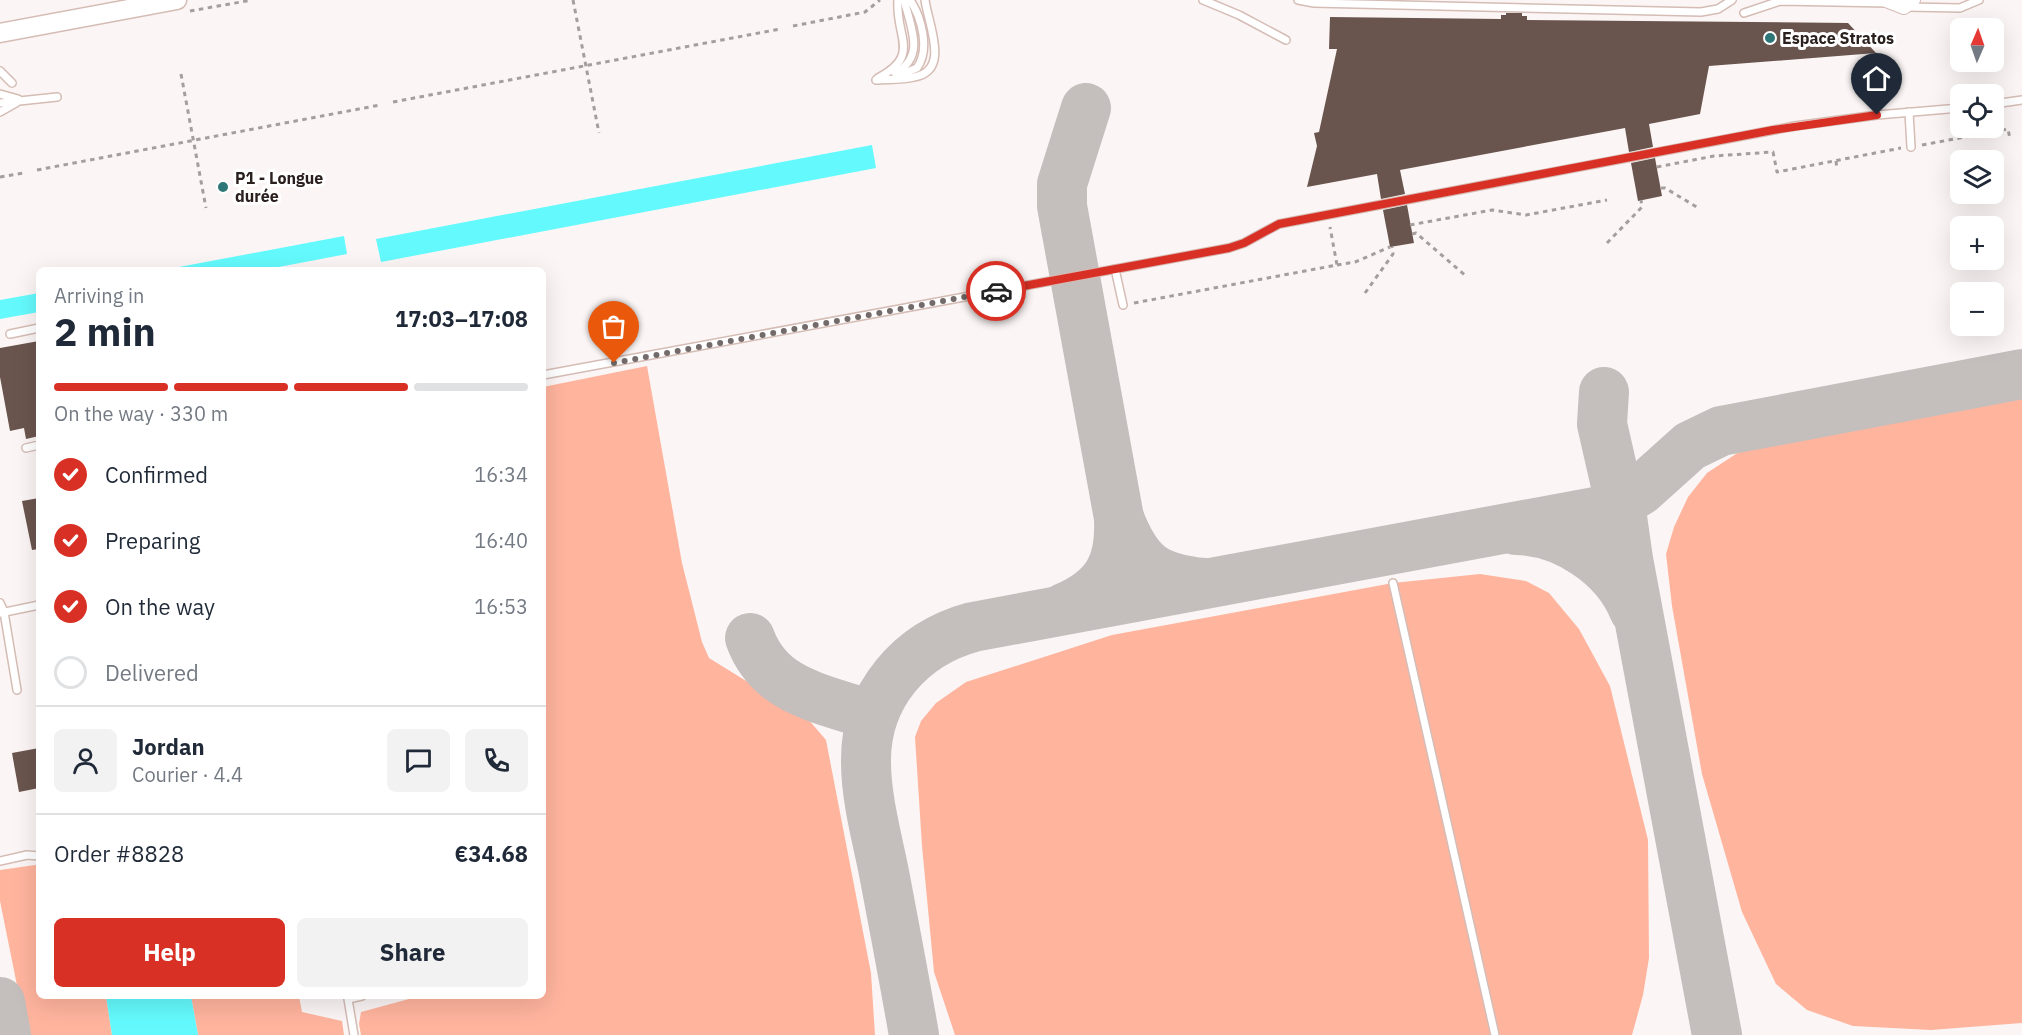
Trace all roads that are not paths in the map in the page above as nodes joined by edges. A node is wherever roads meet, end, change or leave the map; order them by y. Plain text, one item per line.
1 (177, 0) edge
2 (898, 0) edge
3 (904, 0) edge
4 (910, 0) edge
5 (925, 0) edge
6 (1203, 0) edge
7 (1298, 0) edge
8 (1732, 0) edge
9 (1979, 0) edge
10 (1899, 3) edge
11 (1744, 14) dead end
12 (0, 33) edge
13 (1286, 40) dead end
14 (0, 71) edge
15 (876, 80) junction
16 (12, 83) dead end
17 (0, 94) edge
18 (57, 97) dead end
19 (21, 100) junction
20 (2022, 100) edge
21 (0, 103) edge
22 (2004, 103) edge
23 (1950, 109) edge
24 (0, 112) edge
25 (1909, 112) junction
26 (1911, 147) road end
27 (1115, 269) junction
28 (1123, 305) road end
29 (36, 329) edge
30 (10, 334) dead end
31 (546, 374) edge
32 (36, 446) edge
33 (26, 448) dead end
34 (1393, 583) dead end
35 (0, 603) edge
36 (36, 606) edge
37 (2, 612) edge
38 (17, 690) dead end
39 (36, 856) edge
40 (0, 861) edge
41 (348, 999) edge
42 (354, 1035) edge
43 (1495, 1035) edge

1 - 12 street
2 - 15 lane
3 - 15 lane
4 - 15 lane
5 - 15 lane
6 - 13 lane
7 - 8 lane
9 - 10 lane
10 - 11 lane
14 - 16 lane
17 - 19 lane
18 - 19 lane
19 - 21 lane
19 - 24 lane
20 - 22 lane
23 - 25 lane
25 - 26 lane
25 - 27 lane
27 - 28 lane
27 - 31 lane
29 - 30 lane
32 - 33 lane
34 - 43 lane
35 - 37 lane
36 - 37 lane
37 - 38 lane
39 - 40 lane
41 - 42 lane

